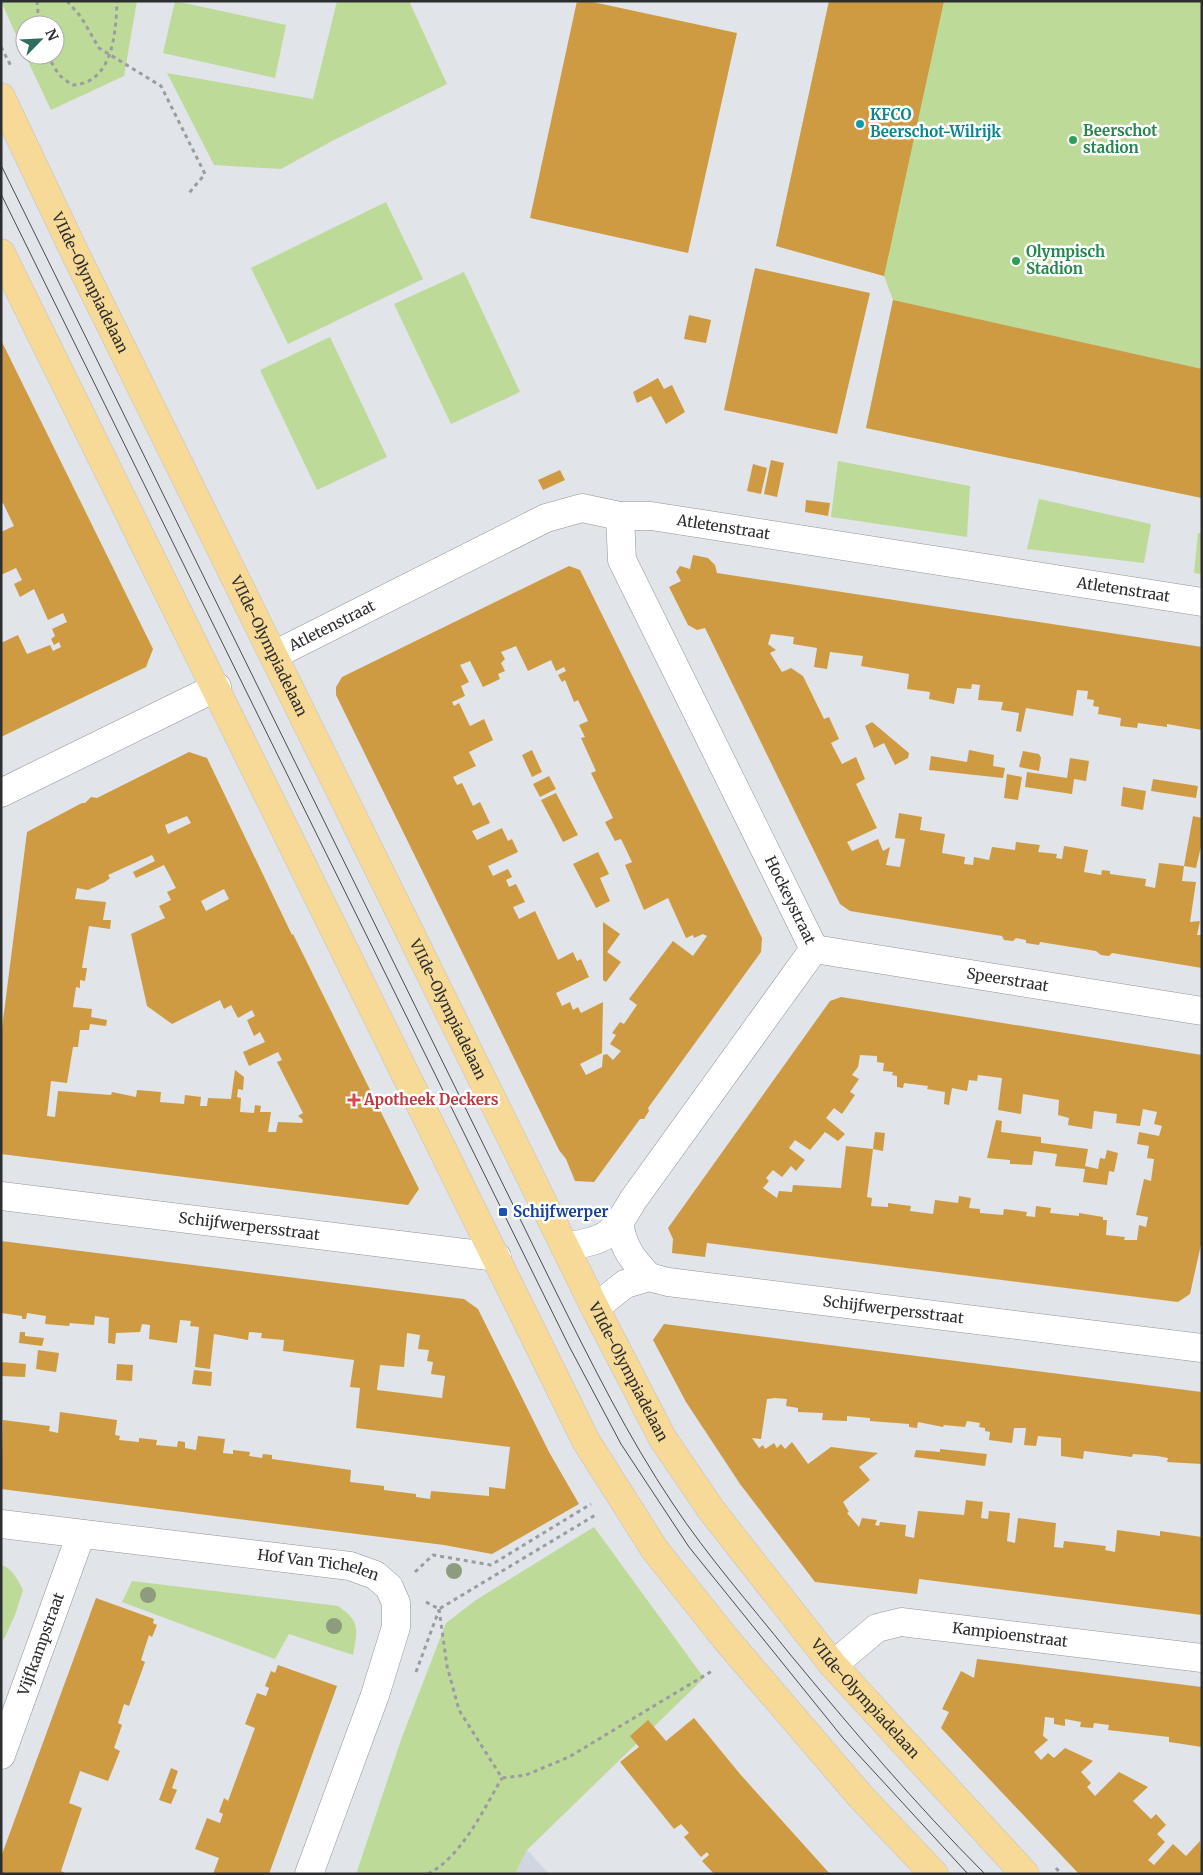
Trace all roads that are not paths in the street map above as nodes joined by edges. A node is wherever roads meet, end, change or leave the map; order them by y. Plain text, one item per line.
1 (1, 97) edge
2 (1, 252) edge
3 (620, 516) junction
4 (1202, 602) edge
5 (274, 655) junction
6 (217, 687) junction
7 (1, 793) edge
8 (814, 949) junction
9 (1202, 1012) edge
10 (1, 1196) edge
11 (619, 1224) junction
12 (565, 1247) junction
13 (497, 1257) junction
14 (649, 1277) junction
15 (595, 1308) junction
16 (1202, 1348) edge
17 (1, 1524) edge
18 (81, 1534) junction
19 (1202, 1658) edge
20 (833, 1665) junction
21 (1, 1755) edge
22 (309, 1874) edge
23 (934, 1874) edge
24 (1026, 1874) edge

1 - 5 main road, VIIde-Olympiadelaan
2 - 6 main road
3 - 4 street, Atletenstraat
3 - 5 street, Atletenstraat
3 - 8 street, Hockeystraat
5 - 12 main road, VIIde-Olympiadelaan
6 - 7 street
6 - 13 main road
8 - 9 street, Speerstraat
8 - 11 street, Hockeystraat
10 - 13 street, Schijfwerpersstraat
11 - 12 street, Hockeystraat
11 - 14 street
12 - 15 main road, VIIde-Olympiadelaan
13 - 23 main road
14 - 15 street, Schijfwerpersstraat
14 - 16 street, Schijfwerpersstraat
15 - 20 main road, VIIde-Olympiadelaan
17 - 18 street, Hof Van Tichelen
18 - 21 street, Vijfkampstraat
18 - 22 street, Hof Van Tichelen
19 - 20 street, Kampioenstraat
20 - 24 main road, VIIde-Olympiadelaan

